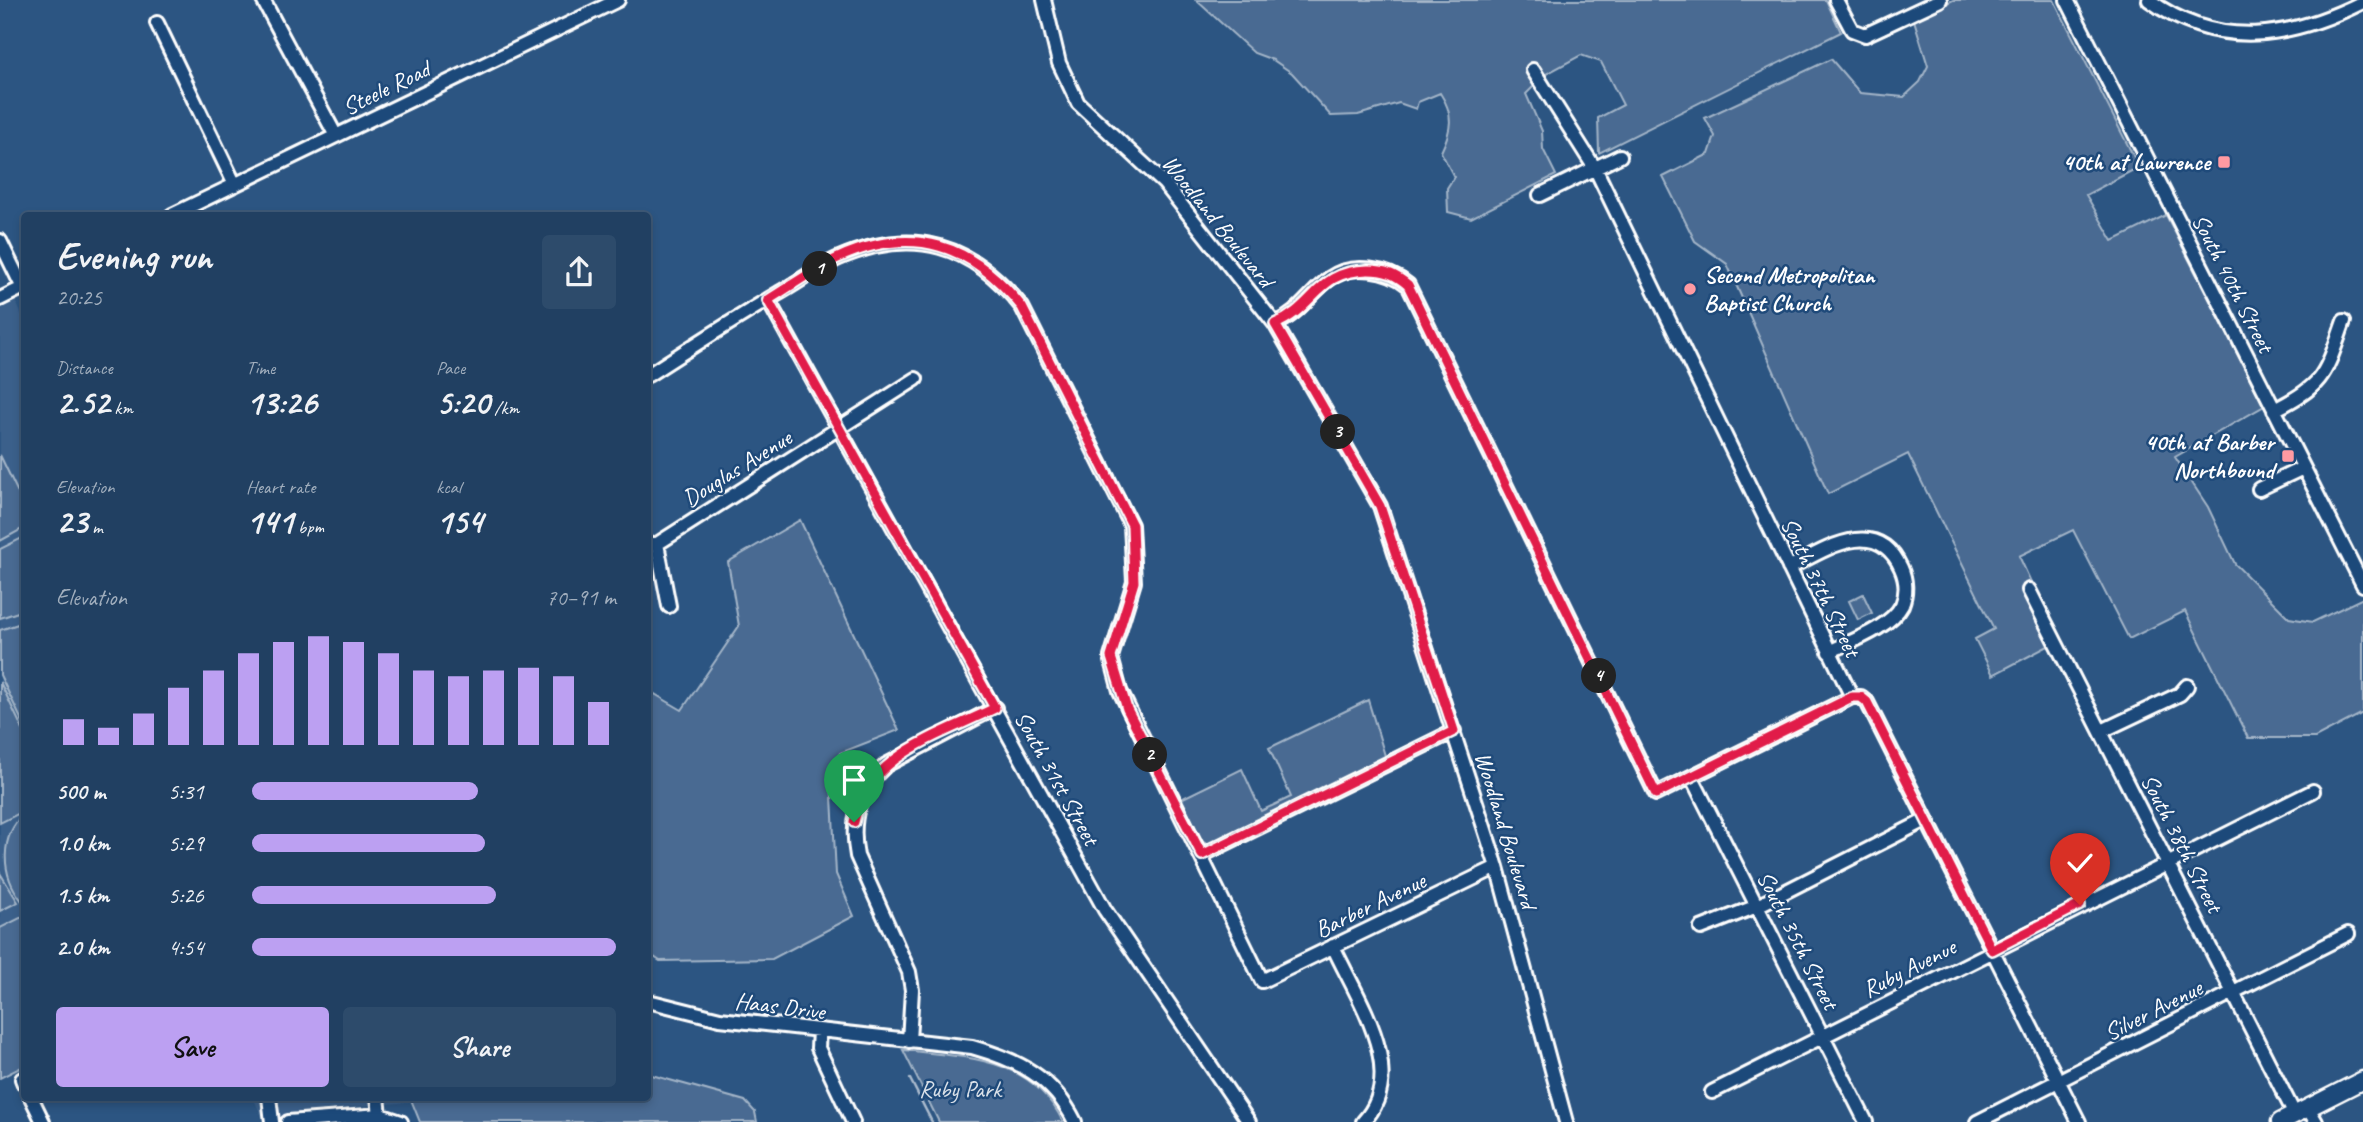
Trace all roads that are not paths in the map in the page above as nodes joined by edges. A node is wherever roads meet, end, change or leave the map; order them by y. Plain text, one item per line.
1 (263, 0) edge
2 (618, 0) edge
3 (1044, 0) edge
4 (1836, 0) edge
5 (1940, 0) edge
6 (2067, 0) edge
7 (2150, 0) edge
8 (2363, 2) edge
9 (158, 23) dead end
10 (1533, 70) dead end
11 (336, 136) junction
12 (1620, 156) dead end
13 (1597, 170) junction
14 (235, 185) junction
15 (1539, 195) dead end
16 (178, 212) edge
17 (0, 242) edge
18 (21, 281) edge
19 (21, 288) edge
20 (0, 299) edge
21 (768, 300) junction
22 (2344, 321) dead end
23 (1275, 324) junction
24 (651, 373) edge
25 (916, 379) dead end
26 (2274, 410) junction
27 (840, 428) junction
28 (2303, 468) junction
29 (2259, 489) dead end
30 (652, 544) edge
31 (1789, 568) junction
32 (2363, 585) edge
33 (2029, 590) dead end
34 (669, 606) dead end
35 (1829, 652) junction
36 (2187, 686) dead end
37 (1852, 697) junction
38 (995, 708) junction
39 (1454, 731) junction
40 (2102, 731) junction
41 (1692, 778) junction
42 (2313, 791) dead end
43 (1926, 820) junction
44 (1202, 855) junction
45 (2168, 861) junction
46 (1497, 867) junction
47 (1757, 906) junction
48 (1701, 928) dead end
49 (2348, 934) dead end
50 (1333, 946) junction
51 (1992, 950) junction
52 (2234, 992) junction
53 (651, 1003) edge
54 (818, 1031) junction
55 (1822, 1036) junction
56 (909, 1041) junction
57 (2363, 1080) edge
58 (2058, 1081) junction
59 (1712, 1092) dead end
60 (33, 1101) edge
61 (269, 1101) edge
62 (378, 1101) edge
63 (380, 1115) junction
64 (2300, 1117) edge
65 (1247, 1121) edge
66 (43, 1122) edge
67 (271, 1122) edge
68 (288, 1122) edge
69 (401, 1122) edge
70 (853, 1122) edge
71 (1075, 1122) edge
72 (1363, 1122) edge
73 (1566, 1122) edge
74 (1866, 1122) edge
75 (1977, 1122) edge
76 (2079, 1122) edge

1 - 11 street
2 - 11 street, Steele Road
3 - 23 street, Woodland Boulevard
4 - 5 street
6 - 26 street, South 40th Street
7 - 8 street
9 - 14 street
10 - 13 street, South 37th Street
11 - 14 street, Steele Road
12 - 13 street
13 - 15 street
13 - 31 street, South 37th Street
14 - 16 street, Steele Road
17 - 18 street
19 - 20 street
21 - 24 street
21 - 27 street, South 31st Street
21 - 44 street
22 - 26 street
23 - 39 street, Woodland Boulevard
23 - 41 street
25 - 27 street, Douglas Avenue
26 - 28 street, South 40th Street
27 - 30 street, Douglas Avenue
27 - 38 street, South 31st Street
28 - 29 street
28 - 32 street, South 40th Street
30 - 34 street
31 - 35 street, South 37th Street
31 - 35 street
33 - 40 street, South 38th Street
35 - 37 street, South 37th Street
36 - 40 street
37 - 41 street
37 - 43 street, South 37th Street
38 - 56 street
38 - 65 street, South 31st Street
39 - 44 street
39 - 46 street, Woodland Boulevard
40 - 45 street, South 38th Street
41 - 47 street, South 35th Street
42 - 45 street, Ruby Avenue
43 - 47 street
43 - 51 street, South 37th Street
44 - 50 street, Barber Avenue
45 - 51 street, Ruby Avenue
45 - 52 street, South 38th Street
46 - 50 street, Barber Avenue
46 - 73 street, Woodland Boulevard
47 - 48 street
47 - 55 street, South 35th Street
49 - 52 street, Silver Avenue
50 - 72 street
51 - 55 street, Ruby Avenue
51 - 58 street, South 37th Street
52 - 58 street, Silver Avenue
52 - 64 street, South 38th Street
53 - 54 street, Haas Drive
54 - 56 street, Haas Drive
54 - 70 street
55 - 59 street, Ruby Avenue
55 - 74 street, South 35th Street
56 - 71 street, Haas Drive
57 - 64 main road
58 - 75 street, Silver Avenue
58 - 76 street, South 37th Street
60 - 66 street
61 - 67 street
62 - 63 street
63 - 68 street
63 - 69 street

